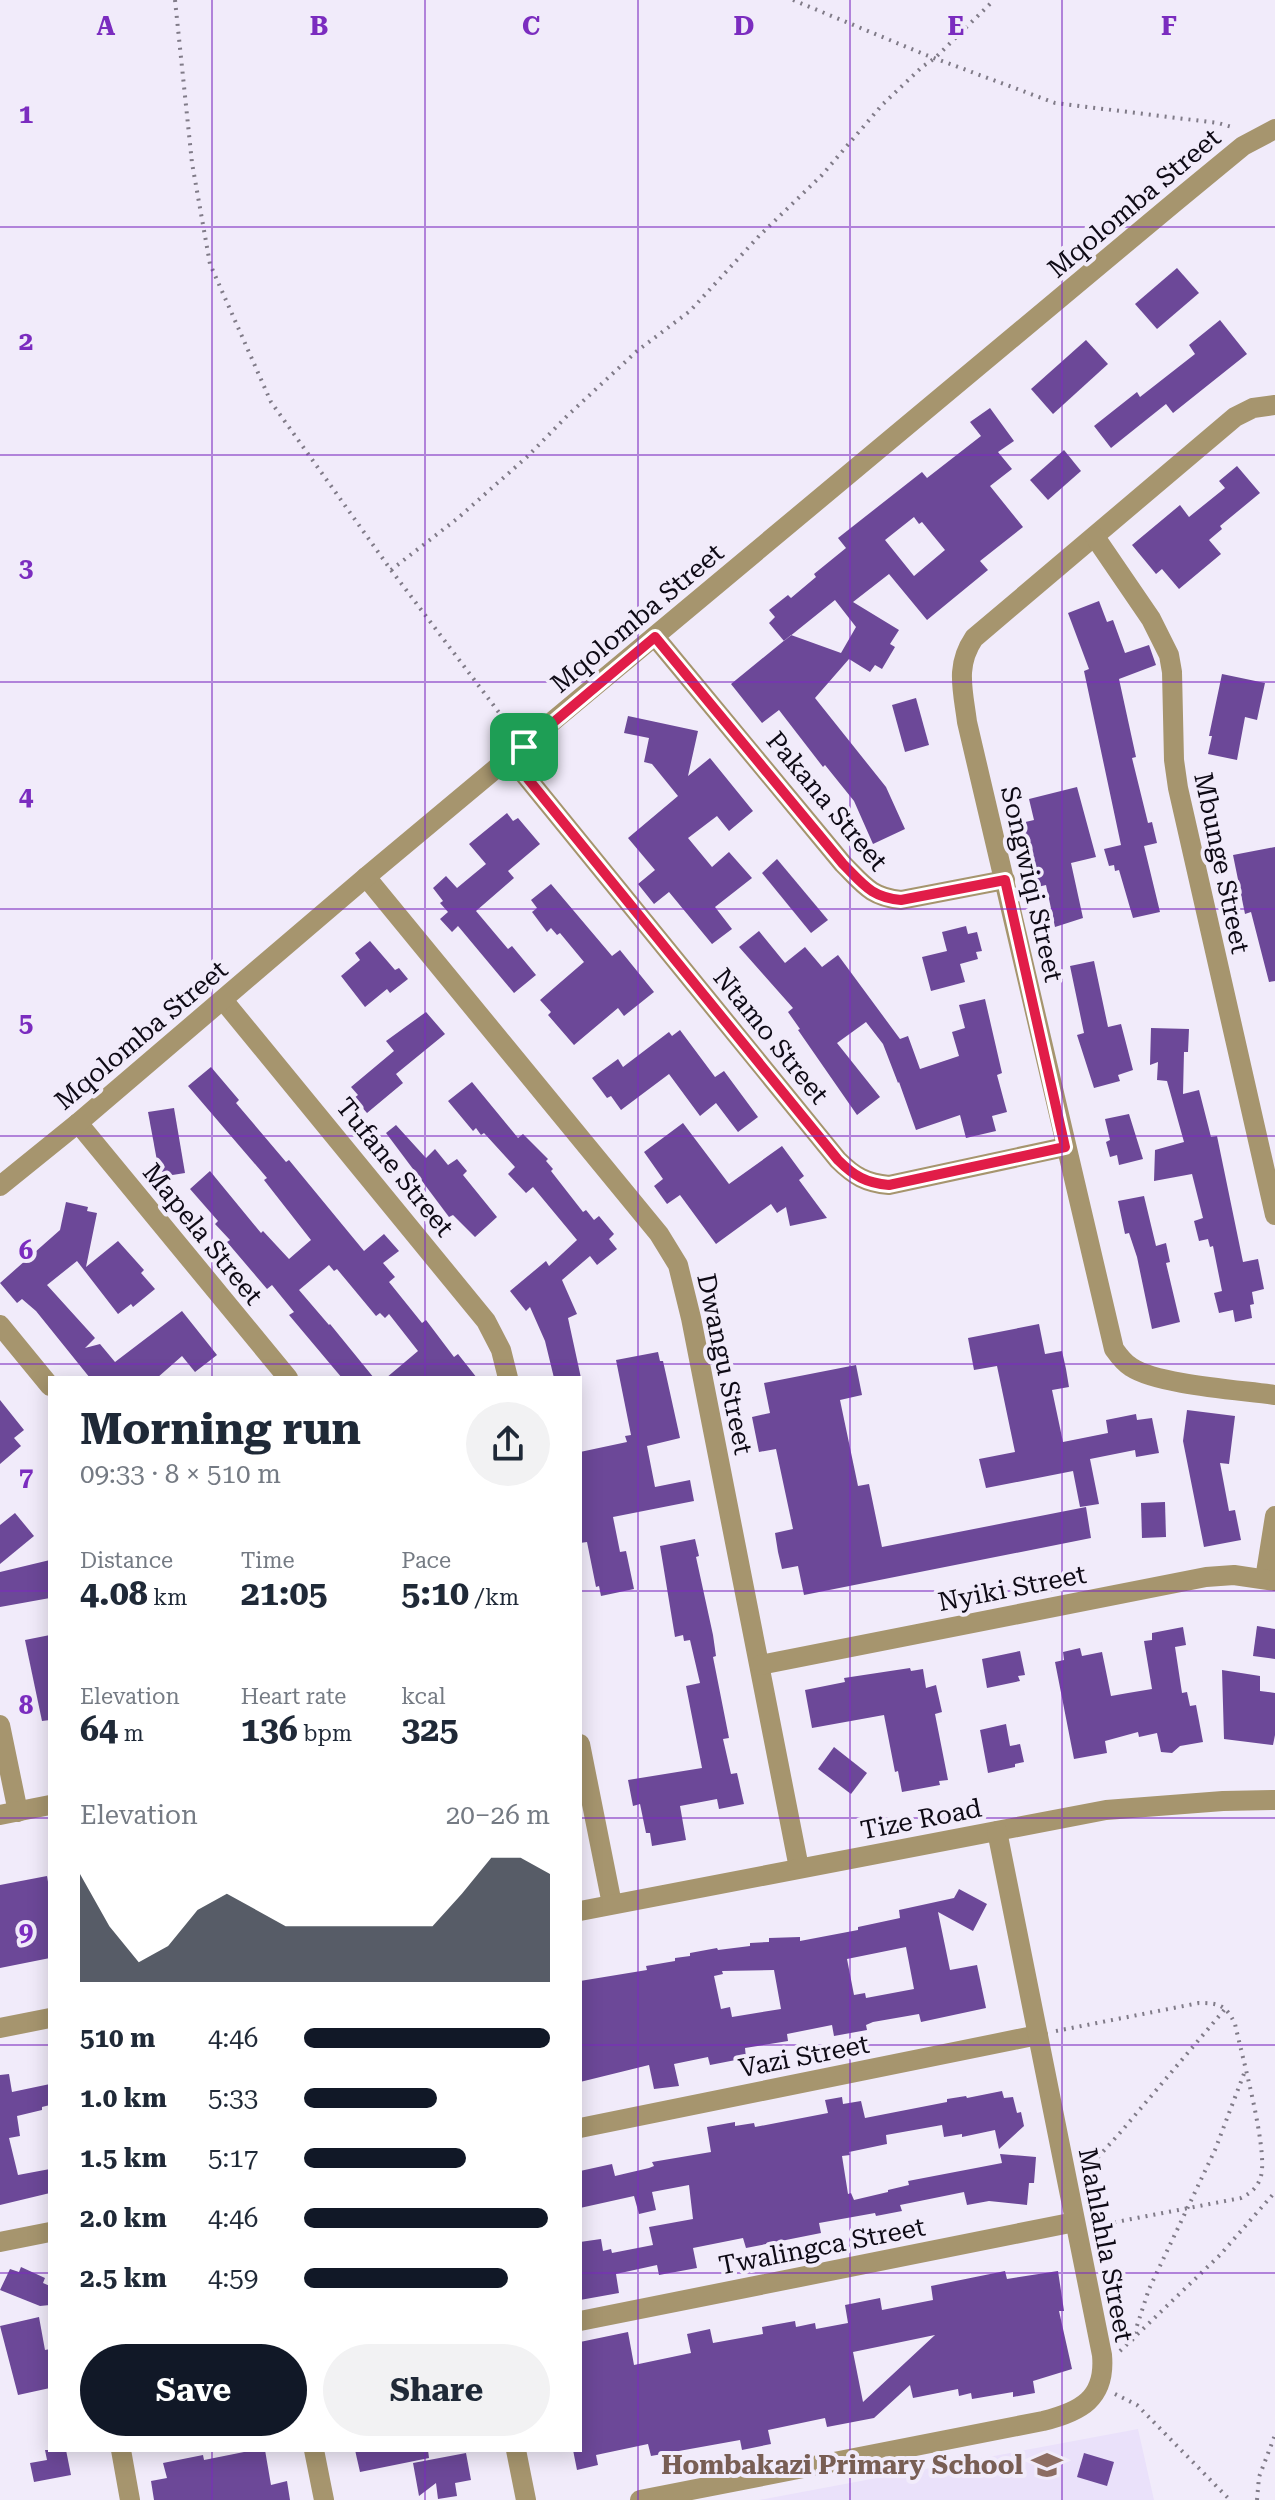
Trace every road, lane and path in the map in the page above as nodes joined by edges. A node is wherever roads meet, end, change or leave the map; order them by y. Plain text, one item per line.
1 (175, 0) edge
2 (793, 0) edge
3 (994, 0) edge
4 (935, 58) junction
5 (1268, 132) edge
6 (1275, 405) edge
7 (1095, 537) junction
8 (391, 570) junction
9 (655, 637) junction
10 (518, 752) junction
11 (366, 877) junction
12 (1005, 880) junction
13 (223, 1000) junction
14 (78, 1123) junction
15 (1065, 1147) junction
16 (0, 1186) edge
17 (1275, 1215) edge
18 (0, 1325) edge
19 (286, 1376) edge
20 (508, 1376) edge
21 (48, 1384) edge
22 (1275, 1395) edge
23 (1275, 1516) edge
24 (1270, 1580) edge
25 (760, 1665) junction
26 (0, 1725) edge
27 (582, 1754) edge
28 (1275, 1800) edge
29 (48, 1805) edge
30 (9, 1813) edge
31 (997, 1831) junction
32 (799, 1868) junction
33 (612, 1904) junction
34 (582, 1911) edge
35 (1226, 2009) junction
36 (48, 2018) edge
37 (0, 2028) edge
38 (1038, 2035) junction
39 (1245, 2071) junction
40 (582, 2128) edge
41 (1068, 2188) junction
42 (1275, 2192) edge
43 (1188, 2208) junction
44 (1076, 2226) junction
45 (48, 2232) edge
46 (0, 2242) edge
47 (582, 2321) edge
48 (1132, 2341) junction
49 (1103, 2366) junction
50 (1098, 2389) junction
51 (1275, 2435) edge
52 (121, 2452) edge
53 (314, 2452) edge
54 (516, 2452) edge
55 (130, 2500) edge
56 (324, 2500) edge
57 (526, 2500) edge
58 (640, 2500) edge
59 (1230, 2500) edge
60 (1257, 2500) edge

1 - 8 path
2 - 4 path
3 - 4 path
4 - 5 path
4 - 8 path
5 - 9 street, Mqolomba Street
6 - 7 street, Songwiqi Street
7 - 12 street, Songwiqi Street
7 - 17 street, Mbunge Street
8 - 10 path
9 - 10 street, Mqolomba Street
9 - 12 street, Pakana Street
10 - 11 street, Mqolomba Street
10 - 15 street, Ntamo Street
11 - 13 street, Mqolomba Street
11 - 25 street, Dwangu Street
12 - 15 street, Songwiqi Street
13 - 14 street, Mqolomba Street
13 - 20 street, Tufane Street
14 - 16 street, Mqolomba Street
14 - 19 street, Mapela Street
15 - 22 street, Songwiqi Street
18 - 21 street
23 - 24 street
24 - 25 street, Nyiki Street
25 - 32 street, Dwangu Street
26 - 30 street
27 - 33 street
28 - 31 street, Tize Road
29 - 30 street
31 - 32 street, Tize Road
31 - 38 street, Mahlahla Street
32 - 33 street, Tize Road
33 - 34 street, Tize Road
35 - 38 path
35 - 39 path
35 - 41 path
36 - 37 street
38 - 40 street, Vazi Street
38 - 41 street, Mahlahla Street
39 - 43 path
39 - 43 path
41 - 44 street, Mahlahla Street
42 - 48 path
43 - 44 path
43 - 48 path
44 - 47 street, Twalingca Street
44 - 49 street, Mahlahla Street
45 - 46 street
48 - 49 path
49 - 50 street, Mahlahla Street
50 - 58 street
50 - 59 path
51 - 60 path
52 - 55 street
53 - 56 street
54 - 57 street

